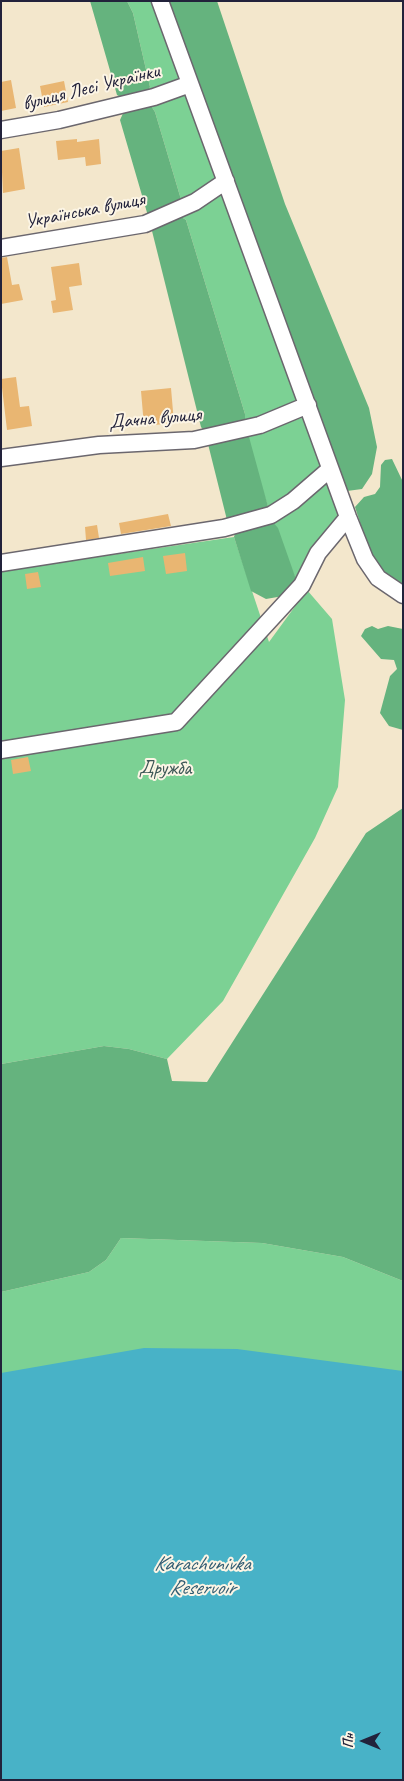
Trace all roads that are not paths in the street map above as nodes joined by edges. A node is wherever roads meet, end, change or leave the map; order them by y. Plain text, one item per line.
1 (160, 1) edge
2 (190, 84) junction
3 (1, 130) edge
4 (226, 181) junction
5 (1, 248) edge
6 (308, 405) junction
7 (1, 458) edge
8 (330, 469) junction
9 (348, 517) junction
10 (1, 563) edge
11 (403, 595) edge
12 (1, 750) edge

1 - 2 street
2 - 3 street, вулиця Лесі Українки
2 - 4 street
4 - 5 street, Українська вулиця
4 - 6 street
6 - 7 street, Дачна вулиця
6 - 8 street
8 - 9 street
8 - 10 street
9 - 11 street
9 - 12 street

